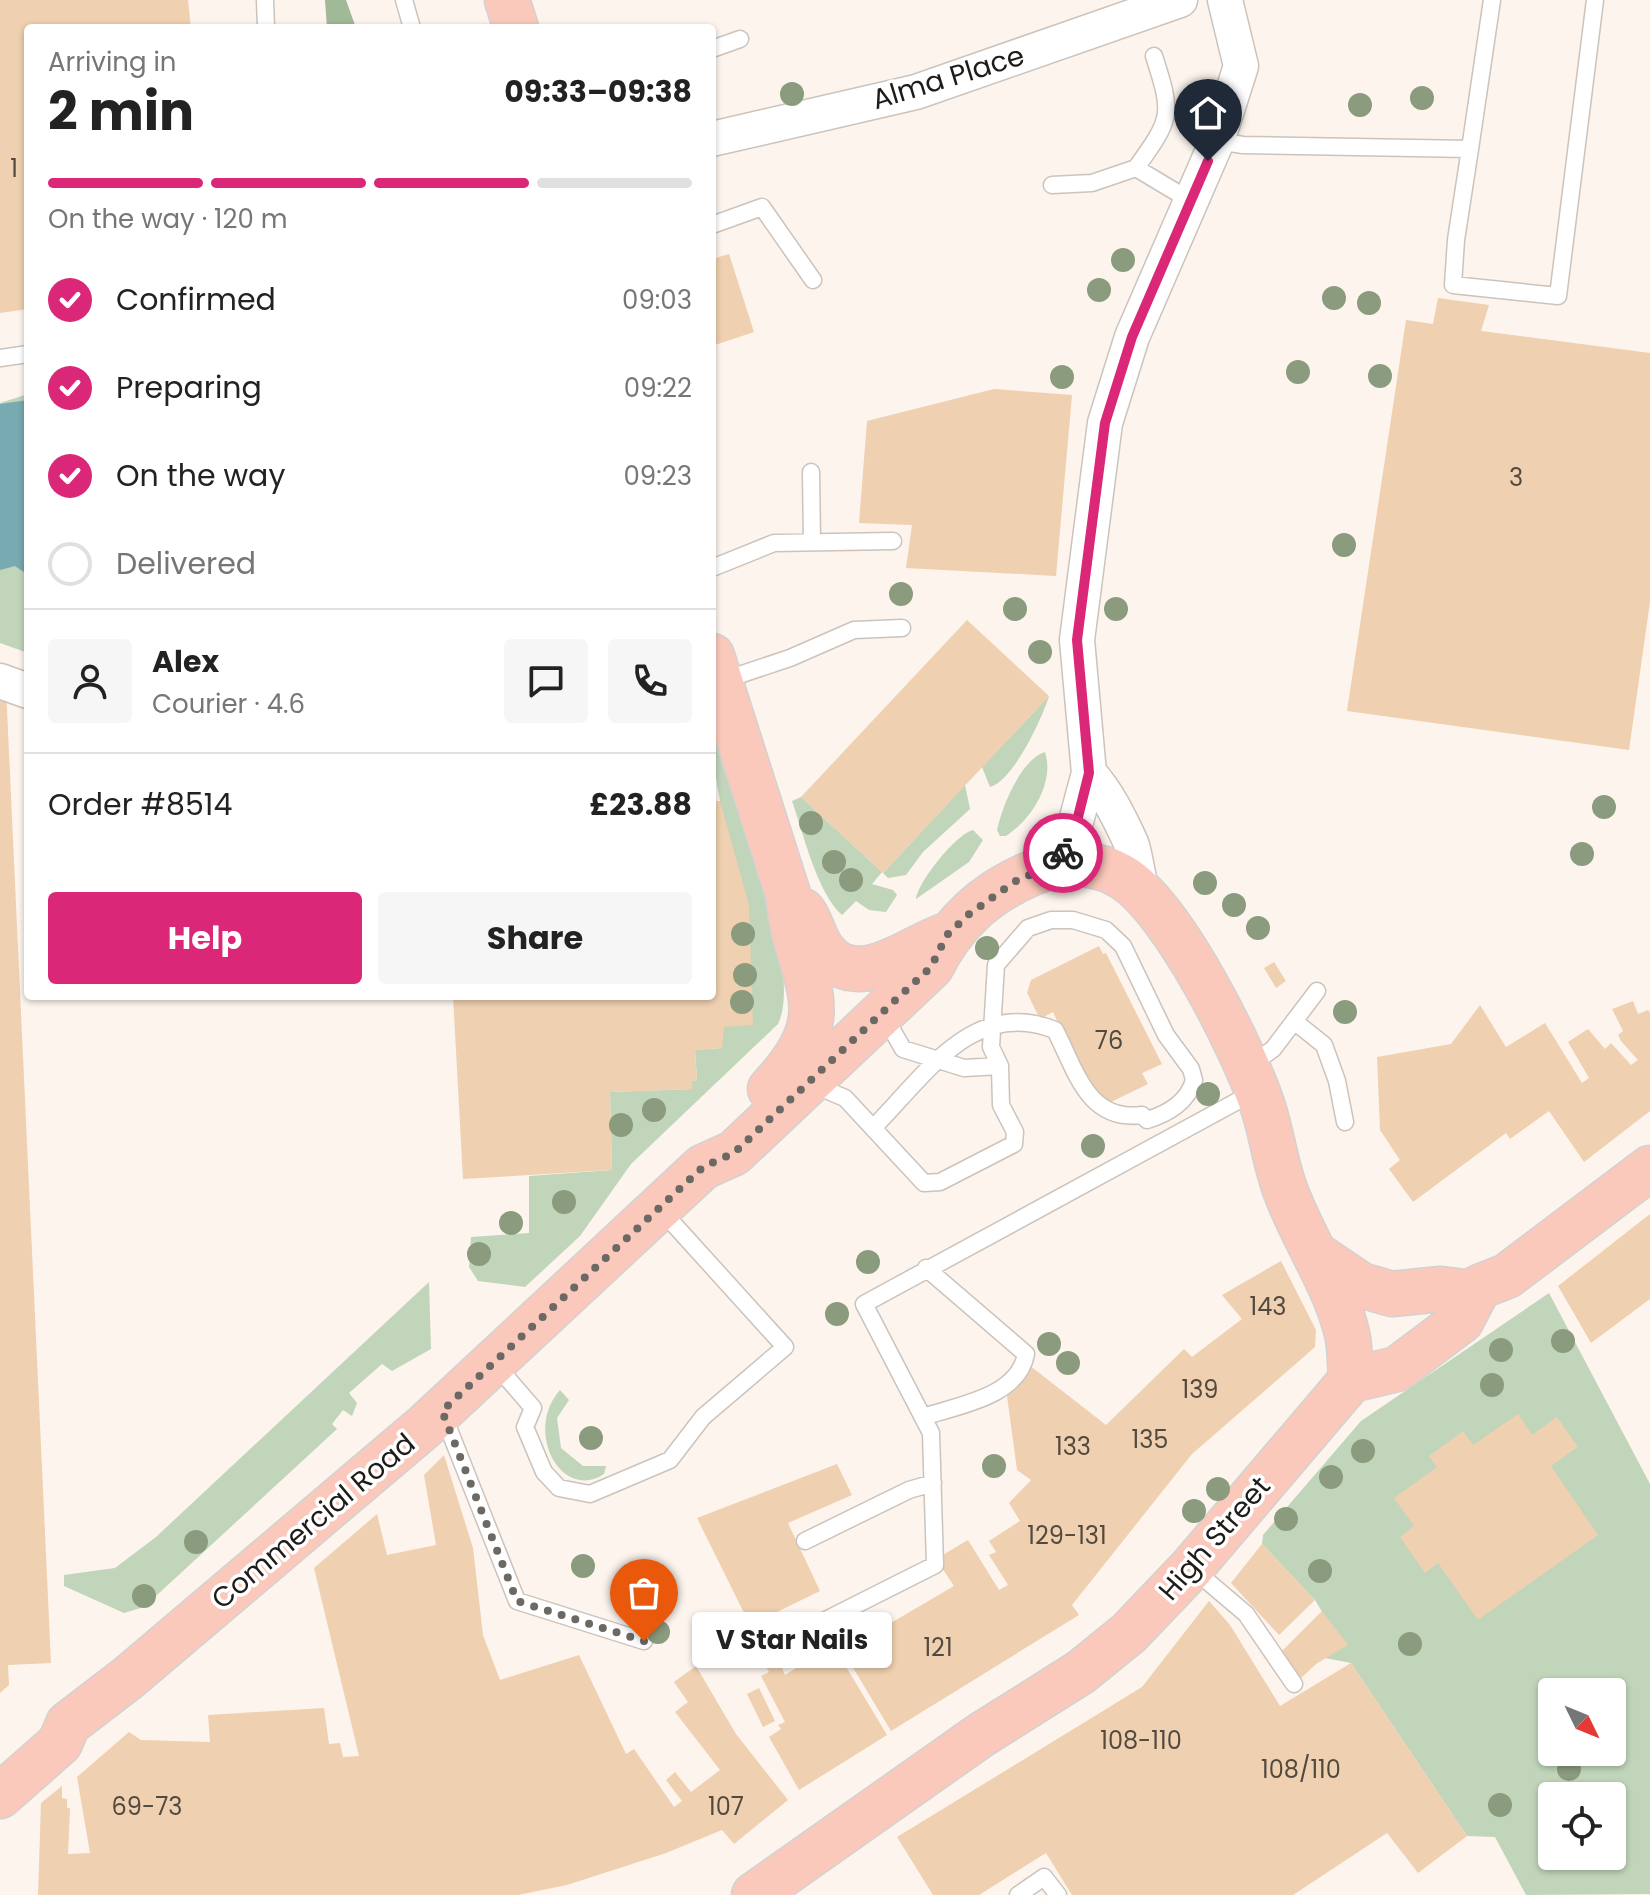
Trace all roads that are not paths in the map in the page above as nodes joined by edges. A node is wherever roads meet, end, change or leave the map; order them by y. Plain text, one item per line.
1 (265, 0) edge
2 (404, 0) edge
3 (507, 0) edge
4 (1180, 0) edge
5 (1225, 0) edge
6 (1492, 0) edge
7 (1595, 0) edge
8 (266, 24) edge
9 (411, 24) edge
10 (515, 24) edge
11 (740, 39) dead end
12 (716, 48) edge
13 (1154, 56) dead end
14 (716, 138) edge
15 (1217, 141) junction
16 (1470, 149) junction
17 (1136, 168) junction
18 (1052, 185) dead end
19 (1191, 201) junction
20 (716, 224) edge
21 (813, 280) dead end
22 (24, 355) edge
23 (0, 358) edge
24 (811, 472) dead end
25 (812, 541) junction
26 (893, 541) dead end
27 (716, 566) edge
28 (902, 628) dead end
29 (716, 669) edge
30 (0, 681) edge
31 (24, 690) edge
32 (1089, 773) junction
33 (1047, 867) junction
34 (1142, 892) junction
35 (788, 894) junction
36 (947, 935) junction
37 (1317, 991) dead end
38 (888, 1007) junction
39 (1294, 1021) junction
40 (995, 1022) junction
41 (938, 1062) junction
42 (1000, 1066) junction
43 (1252, 1079) junction
44 (810, 1081) junction
45 (1345, 1122) dead end
46 (873, 1128) junction
47 (703, 1167) junction
48 (1650, 1168) edge
49 (660, 1209) junction
50 (1315, 1254) junction
51 (926, 1268) junction
52 (1473, 1293) junction
53 (494, 1363) junction
54 (1351, 1380) junction
55 (442, 1411) junction
56 (923, 1417) junction
57 (933, 1483) junction
58 (805, 1541) dead end
59 (1191, 1568) junction
60 (810, 1628) dead end
61 (644, 1641) dead end
62 (1294, 1684) dead end
63 (68, 1724) junction
64 (0, 1761) edge
65 (0, 1796) edge
66 (762, 1892) edge
67 (1018, 1895) edge
68 (1058, 1895) edge

1 - 8 lane
2 - 9 lane
3 - 10 main road
4 - 14 street, Alma Place
5 - 15 street, Commercial Road
6 - 16 lane
7 - 16 lane
11 - 12 lane
13 - 17 lane
15 - 16 lane
15 - 19 street, Commercial Road
17 - 18 lane
17 - 19 lane
19 - 32 street, Commercial Road
20 - 21 lane
22 - 23 lane
24 - 25 lane
25 - 26 lane
25 - 27 lane
28 - 29 lane
29 - 35 main road
30 - 31 street
32 - 33 street, Commercial Road
32 - 34 street, Commercial Road
33 - 34 main road, Commercial Road
33 - 36 main road, Commercial Road
34 - 43 main road, Commercial Road
35 - 36 main road
35 - 47 main road
36 - 38 main road, Commercial Road
37 - 39 lane
38 - 41 lane
38 - 44 main road, Commercial Road
39 - 43 lane
39 - 45 lane
40 - 40 lane
40 - 41 lane
40 - 42 lane
41 - 42 lane
41 - 46 lane
42 - 46 lane
43 - 50 main road, Commercial Road
43 - 51 lane
44 - 46 lane
44 - 47 main road, Commercial Road
47 - 49 main road, Commercial Road
48 - 52 main road
49 - 53 main road, Commercial Road
49 - 53 lane
50 - 52 main road
50 - 54 main road, Commercial Road
51 - 56 lane
51 - 56 lane
52 - 54 main road
53 - 55 main road, Commercial Road
54 - 59 main road, High Street
55 - 61 lane
55 - 63 main road, Commercial Road
56 - 57 lane
57 - 58 lane
57 - 60 lane
59 - 62 lane
59 - 66 main road, High Street
63 - 64 main road, Commercial Road
63 - 65 main road, Commercial Road
67 - 68 lane

